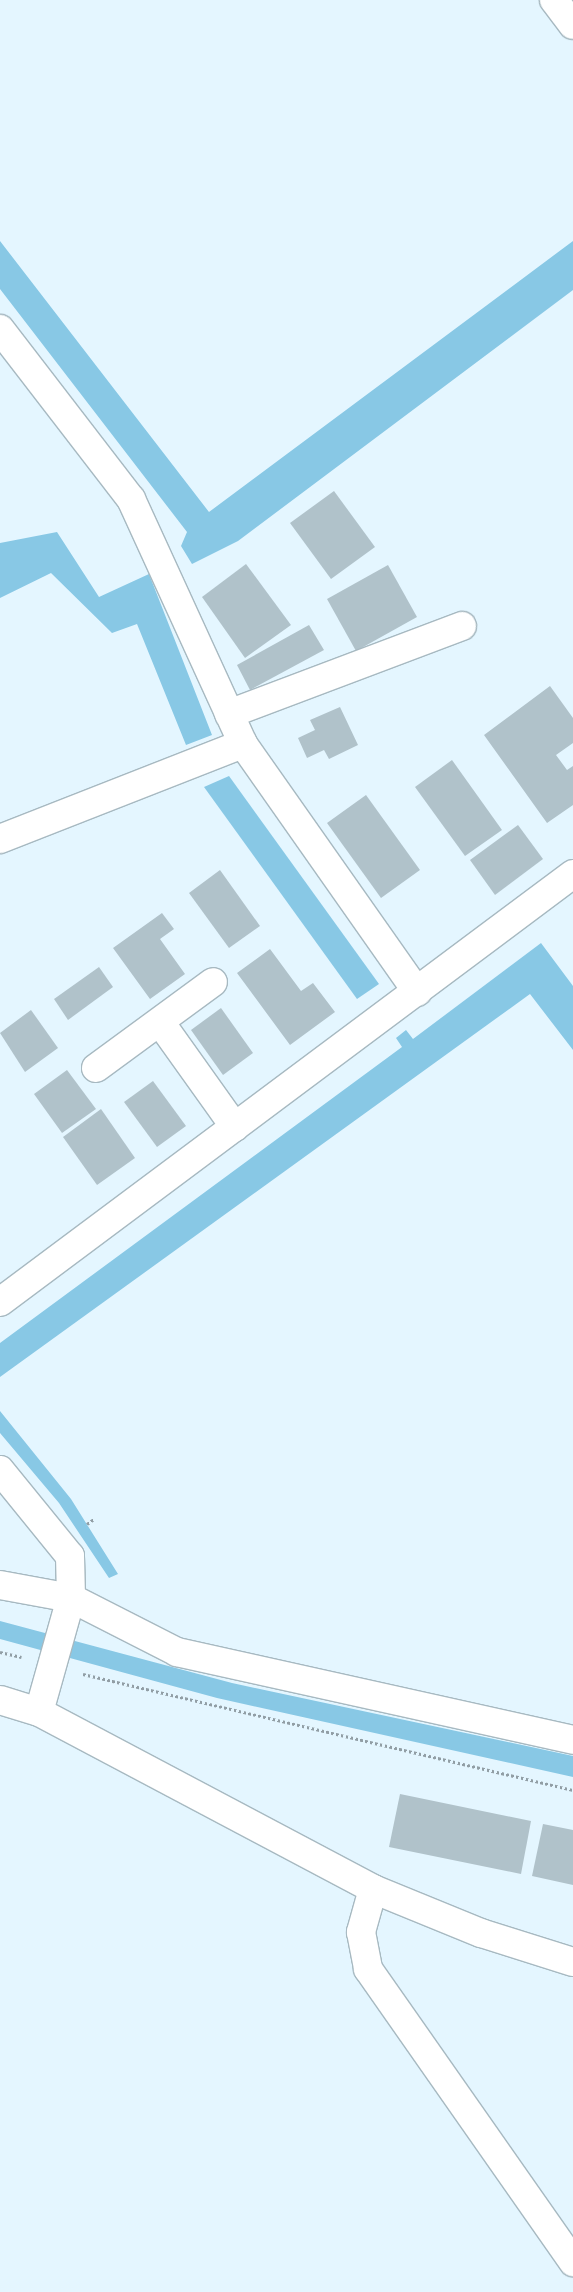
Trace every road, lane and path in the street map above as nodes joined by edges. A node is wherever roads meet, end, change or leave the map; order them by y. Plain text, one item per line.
1 (554, 0) edge
2 (573, 25) edge
3 (0, 330) edge
4 (462, 626) dead end
5 (229, 714) junction
6 (242, 744) junction
7 (0, 839) edge
8 (573, 874) edge
9 (214, 982) dead end
10 (417, 992) junction
11 (160, 1022) junction
12 (96, 1068) dead end
13 (235, 1127) junction
14 (0, 1302) edge
15 (0, 1470) edge
16 (0, 1585) edge
17 (67, 1611) junction
18 (0, 1652) edge
19 (52, 1665) junction
20 (0, 1700) edge
21 (39, 1712) junction
22 (573, 1740) edge
23 (573, 1790) edge
24 (372, 1888) junction
25 (573, 1962) edge
26 (573, 2262) edge

1 - 2 street
3 - 5 street
4 - 5 street
5 - 6 street
6 - 7 street
6 - 10 street
8 - 10 street
9 - 11 street
10 - 13 street
11 - 12 street
11 - 13 street
13 - 14 street
15 - 17 street
16 - 17 street
17 - 19 street
17 - 22 street
18 - 19 path
19 - 21 street
19 - 23 path
20 - 21 street
21 - 24 street
24 - 25 street
24 - 26 street

